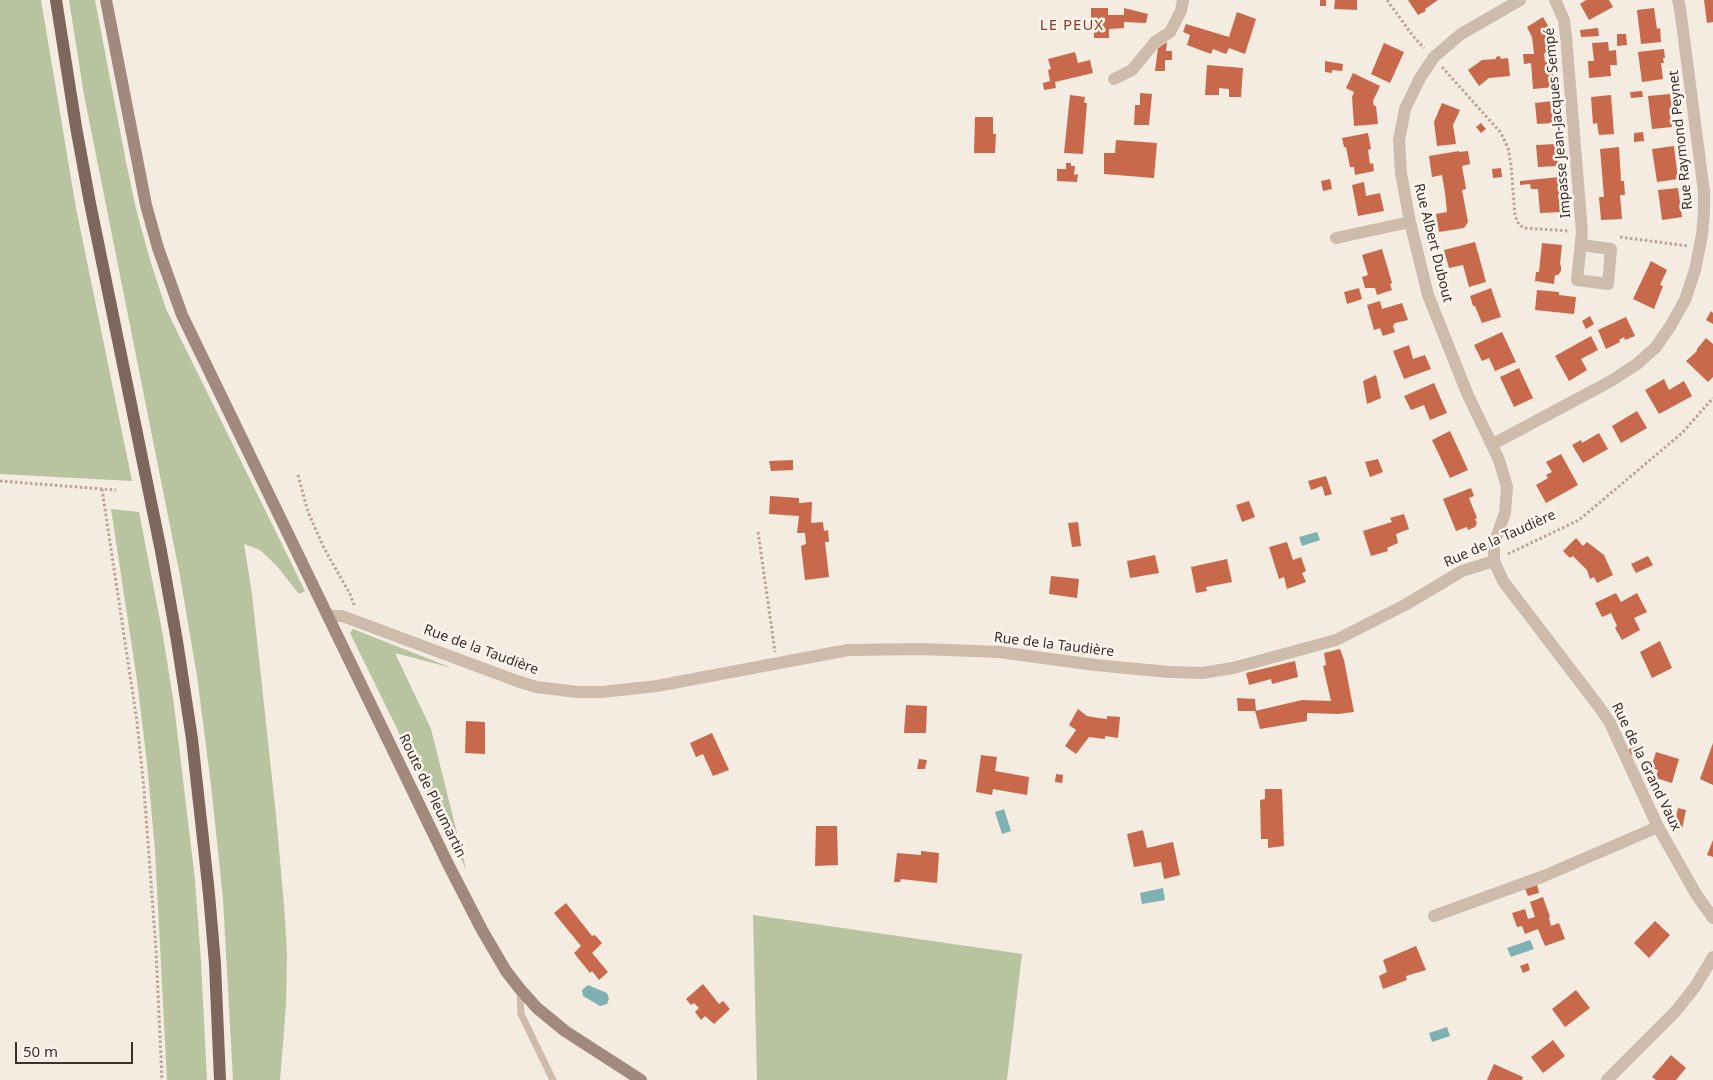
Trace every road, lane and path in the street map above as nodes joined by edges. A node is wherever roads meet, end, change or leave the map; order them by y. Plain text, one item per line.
1 (56, 0) edge
2 (106, 0) edge
3 (1183, 0) edge
4 (1387, 0) edge
5 (1520, 0) edge
6 (1555, 0) edge
7 (1678, 0) edge
8 (1434, 57) junction
9 (1114, 80) dead end
10 (1410, 222) junction
11 (1611, 236) dead end
12 (1336, 238) dead end
13 (1581, 239) joint
14 (1700, 248) junction
15 (1713, 398) edge
16 (1493, 444) junction
17 (298, 475) dead end
18 (0, 480) edge
19 (102, 489) junction
20 (116, 490) dead end
21 (758, 532) dead end
22 (1494, 561) junction
23 (328, 616) junction
24 (360, 622) junction
25 (776, 663) junction
26 (1658, 827) junction
27 (1434, 916) dead end
28 (1713, 918) edge
29 (1713, 957) edge
30 (520, 989) junction
31 (162, 1080) edge
32 (220, 1080) edge
33 (553, 1080) edge
34 (641, 1080) edge
35 (1607, 1080) edge

1 - 32 main road
2 - 23 main road, Route de Pleumartin
3 - 9 street
4 - 8 path
5 - 8 street, Rue Albert Dubout
6 - 13 street, Impasse Jean-Jacques Sempé
7 - 14 street, Rue Raymond Peynet
8 - 10 street, Rue Albert Dubout
8 - 13 path
10 - 12 street
10 - 16 street, Rue Albert Dubout
11 - 14 path
14 - 16 street, Rue Raymond Peynet
15 - 22 path, Rue de la Taudière
16 - 22 street, Rue Albert Dubout
17 - 24 path
18 - 19 path
19 - 20 path
19 - 31 path
21 - 25 path
22 - 25 street, Rue de la Taudière
22 - 26 street, Rue de la Grand Vaux
23 - 24 street, Rue de la Taudière
23 - 30 main road, Route de Pleumartin
24 - 25 street, Rue de la Taudière
26 - 27 street
26 - 28 street, Rue de la Grand Vaux
29 - 35 street
30 - 33 lane
30 - 34 main road, Route de Pleumartin

